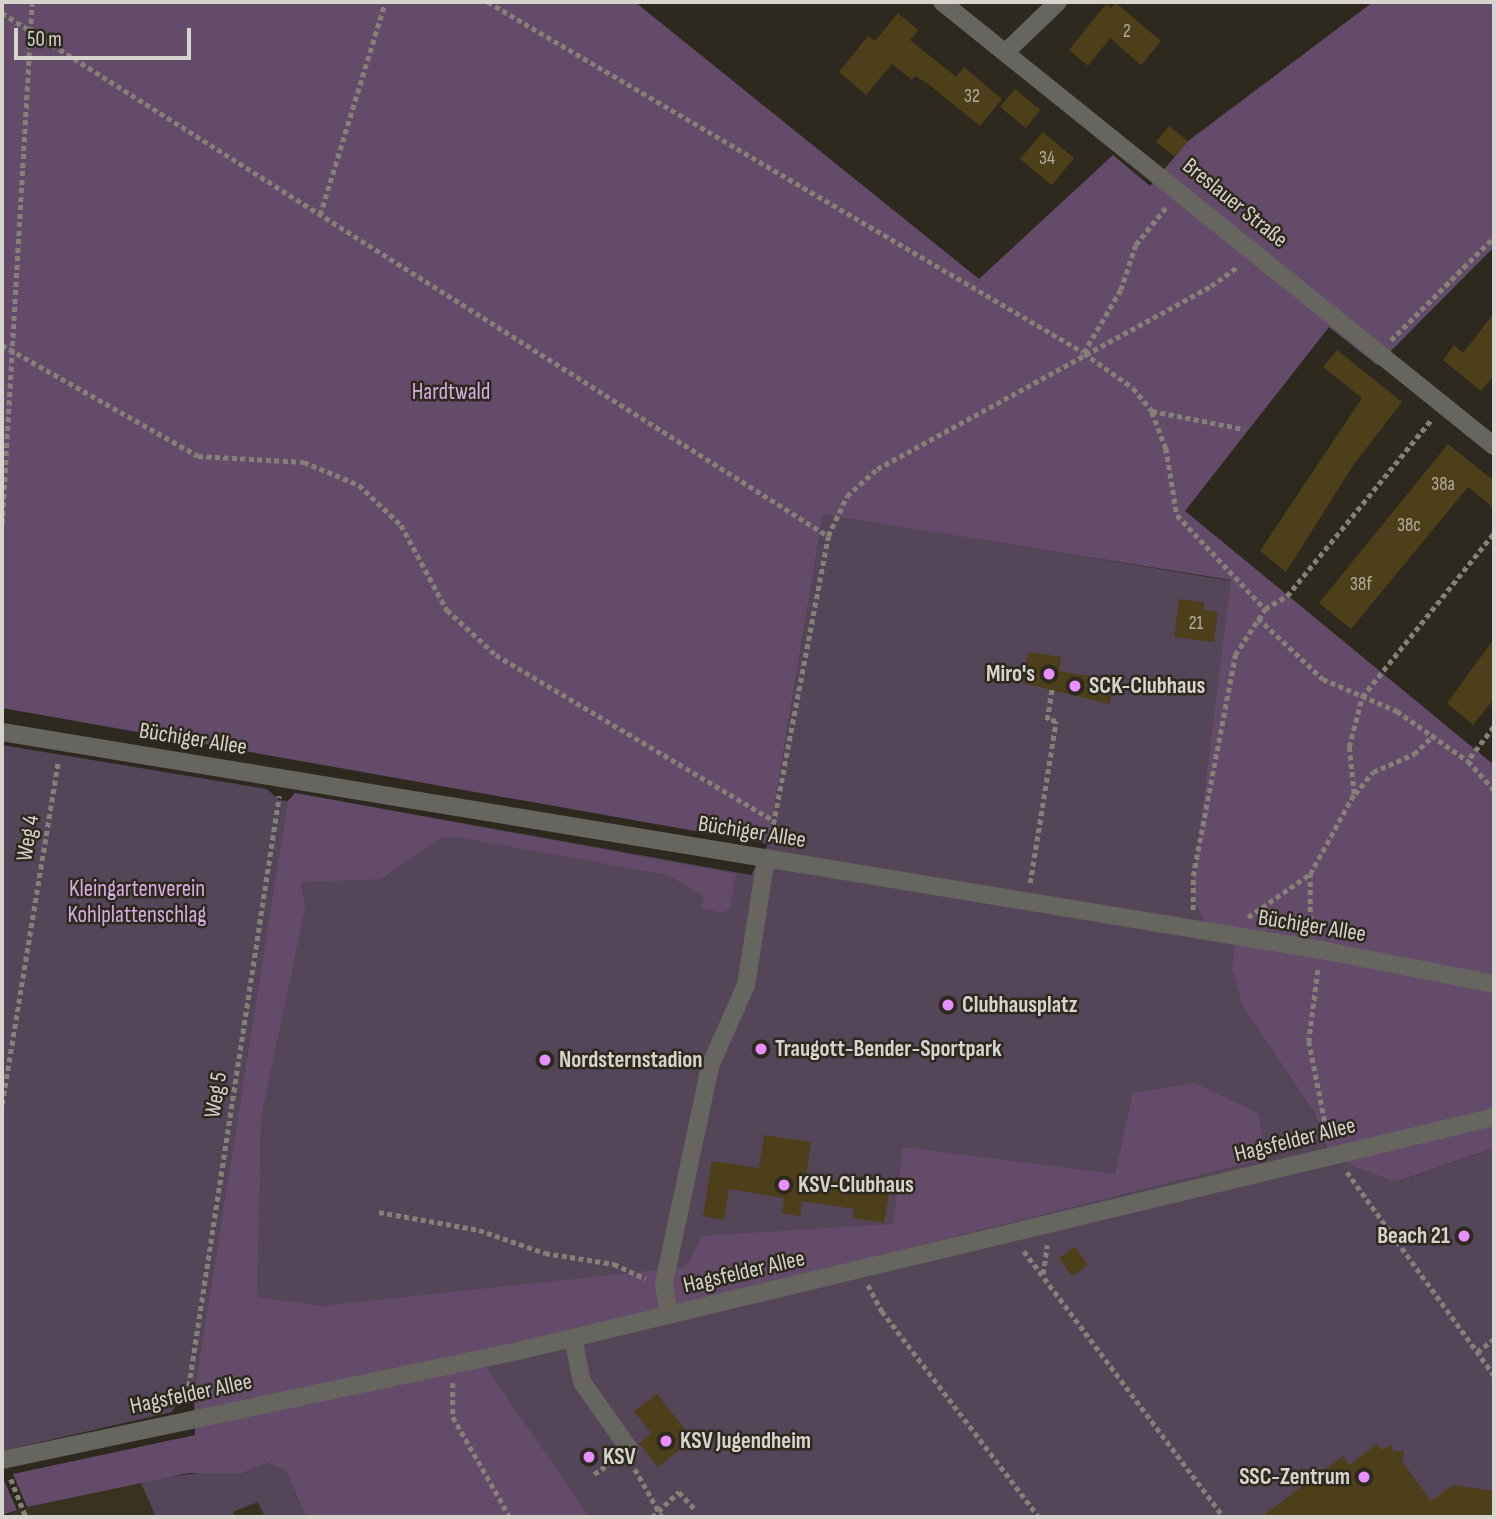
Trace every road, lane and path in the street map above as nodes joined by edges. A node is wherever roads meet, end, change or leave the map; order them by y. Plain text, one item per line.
1 (32, 2) edge
2 (385, 2) edge
3 (488, 2) edge
4 (942, 2) edge
5 (1058, 2) edge
6 (2, 13) edge
7 (29, 30) junction
8 (1007, 51) junction
9 (1172, 183) junction
10 (320, 215) junction
11 (1494, 237) edge
12 (1257, 253) junction
13 (2, 345) edge
14 (12, 351) junction
15 (1084, 353) junction
16 (1379, 353) junction
17 (1443, 405) junction
18 (1152, 411) junction
19 (1244, 429) dead end
20 (1494, 446) edge
21 (2, 524) edge
22 (1494, 533) edge
23 (828, 536) junction
24 (1265, 609) junction
25 (1258, 618) junction
26 (1052, 688) dead end
27 (1362, 697) junction
28 (1494, 727) edge
29 (2, 732) edge
30 (1434, 735) junction
31 (60, 742) junction
32 (1468, 761) junction
33 (1494, 790) edge
34 (1354, 794) junction
35 (279, 800) dead end
36 (775, 821) junction
37 (766, 859) junction
38 (1310, 874) junction
39 (1027, 903) junction
40 (1191, 931) junction
41 (1222, 936) junction
42 (1321, 950) junction
43 (1494, 984) edge
44 (2, 1104) edge
45 (1494, 1116) edge
46 (1335, 1156) junction
47 (379, 1212) dead end
48 (1050, 1224) junction
49 (1024, 1251) dead end
50 (865, 1268) junction
51 (1042, 1275) junction
52 (648, 1280) dead end
53 (669, 1315) junction
54 (573, 1338) junction
55 (1494, 1339) edge
56 (1477, 1352) junction
57 (453, 1365) junction
58 (1494, 1375) edge
59 (187, 1395) dead end
60 (629, 1450) joint
61 (3, 1460) edge
62 (696, 1510) dead end
63 (659, 1511) junction
64 (26, 1517) edge
65 (510, 1517) edge
66 (652, 1517) edge
67 (662, 1517) edge
68 (1040, 1517) edge
69 (1224, 1517) edge

1 - 7 path
2 - 10 path
3 - 15 path
4 - 8 street, Breslauer Straße
5 - 8 street
6 - 7 path
7 - 10 path
7 - 14 path
8 - 9 street, Breslauer Straße
9 - 12 street, Breslauer Straße
9 - 15 path
10 - 23 path
11 - 16 path
12 - 15 path
12 - 16 street, Breslauer Straße
13 - 14 path
14 - 21 path
14 - 36 path
15 - 18 path
15 - 23 path
16 - 17 street, Breslauer Straße
17 - 20 street, Breslauer Straße
17 - 24 path
18 - 19 path
18 - 24 path
22 - 27 path
23 - 36 path
24 - 25 path
25 - 27 path
25 - 40 path
26 - 39 path
27 - 30 path
27 - 34 path
28 - 32 path
29 - 31 street, Büchiger Allee
30 - 32 path
30 - 34 path
31 - 37 street, Büchiger Allee
31 - 44 path, Weg 4
32 - 33 path
34 - 38 path
35 - 59 path, Weg 5
36 - 37 path
37 - 39 street, Büchiger Allee
37 - 53 street
38 - 41 path
38 - 42 path
39 - 40 street, Büchiger Allee
40 - 41 street, Büchiger Allee
41 - 42 street, Büchiger Allee
42 - 43 street, Büchiger Allee
42 - 46 path
45 - 46 street, Hagsfelder Allee
46 - 48 street, Hagsfelder Allee
46 - 56 path
47 - 52 path
48 - 50 street, Hagsfelder Allee
48 - 51 path
49 - 51 path
50 - 53 street, Hagsfelder Allee
50 - 68 path
51 - 69 path
53 - 54 street, Hagsfelder Allee
54 - 57 street, Hagsfelder Allee
54 - 60 street
55 - 56 path
56 - 58 path
57 - 61 street, Hagsfelder Allee
57 - 65 path
60 - 63 path
61 - 64 path
62 - 63 path
63 - 66 path
63 - 67 path

